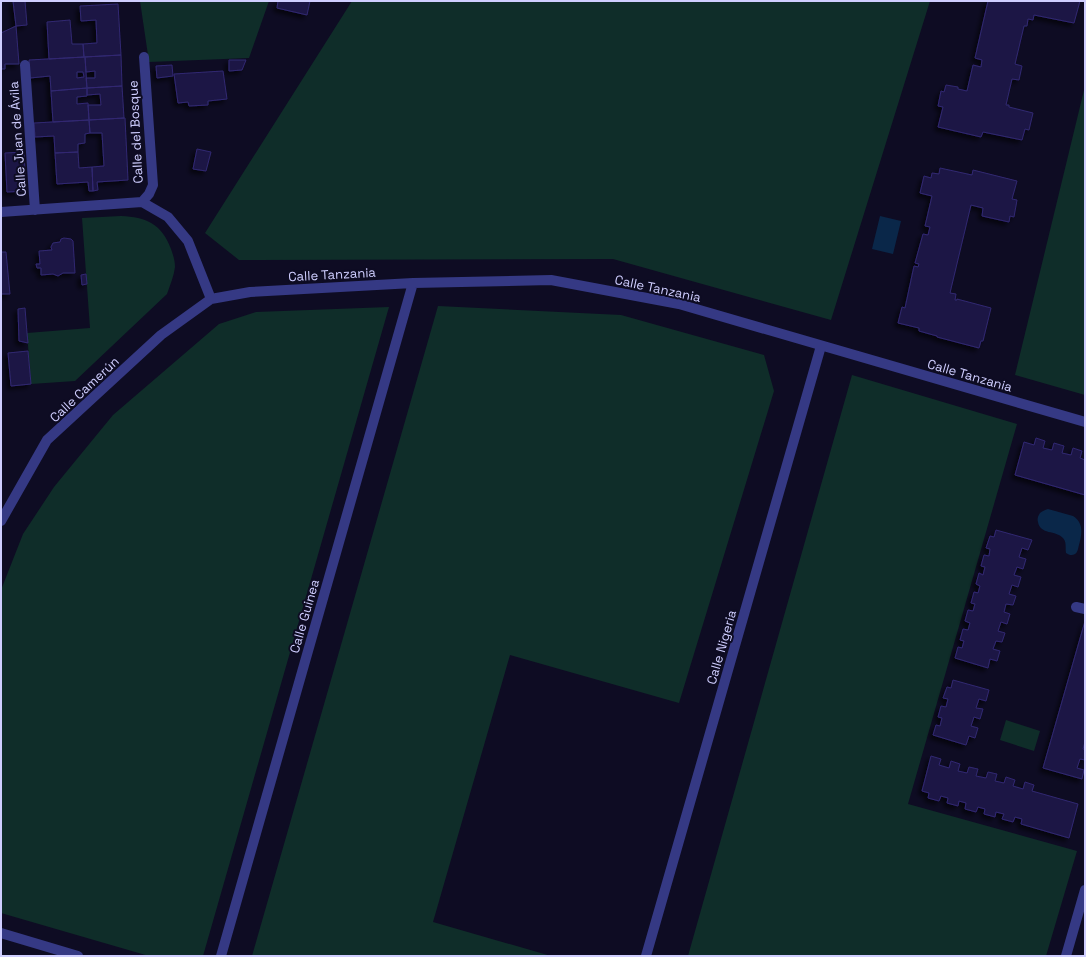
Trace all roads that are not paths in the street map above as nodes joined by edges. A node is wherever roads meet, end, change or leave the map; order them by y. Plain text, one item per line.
1 (144, 58) dead end
2 (25, 65) dead end
3 (142, 202) junction
4 (35, 210) junction
5 (1, 212) edge
6 (413, 283) junction
7 (211, 299) junction
8 (821, 346) junction
9 (1085, 422) edge
10 (1, 521) edge
11 (1085, 890) edge
12 (1, 933) edge
13 (78, 956) edge
14 (221, 956) edge
15 (646, 956) edge
16 (1066, 956) edge

1 - 3 street, Calle del Bosque
2 - 4 street, Calle Juan de Ávila
3 - 4 street, Calle del Bosque
3 - 7 street, Calle del Bosque
4 - 5 street, Calle del Bosque
6 - 7 street, Calle Tanzania
6 - 8 street, Calle Tanzania
6 - 14 street, Calle Guinea
7 - 10 street, Calle Camerún
8 - 9 street, Calle Tanzania
8 - 15 street, Calle Nigeria
11 - 16 street
12 - 13 street

